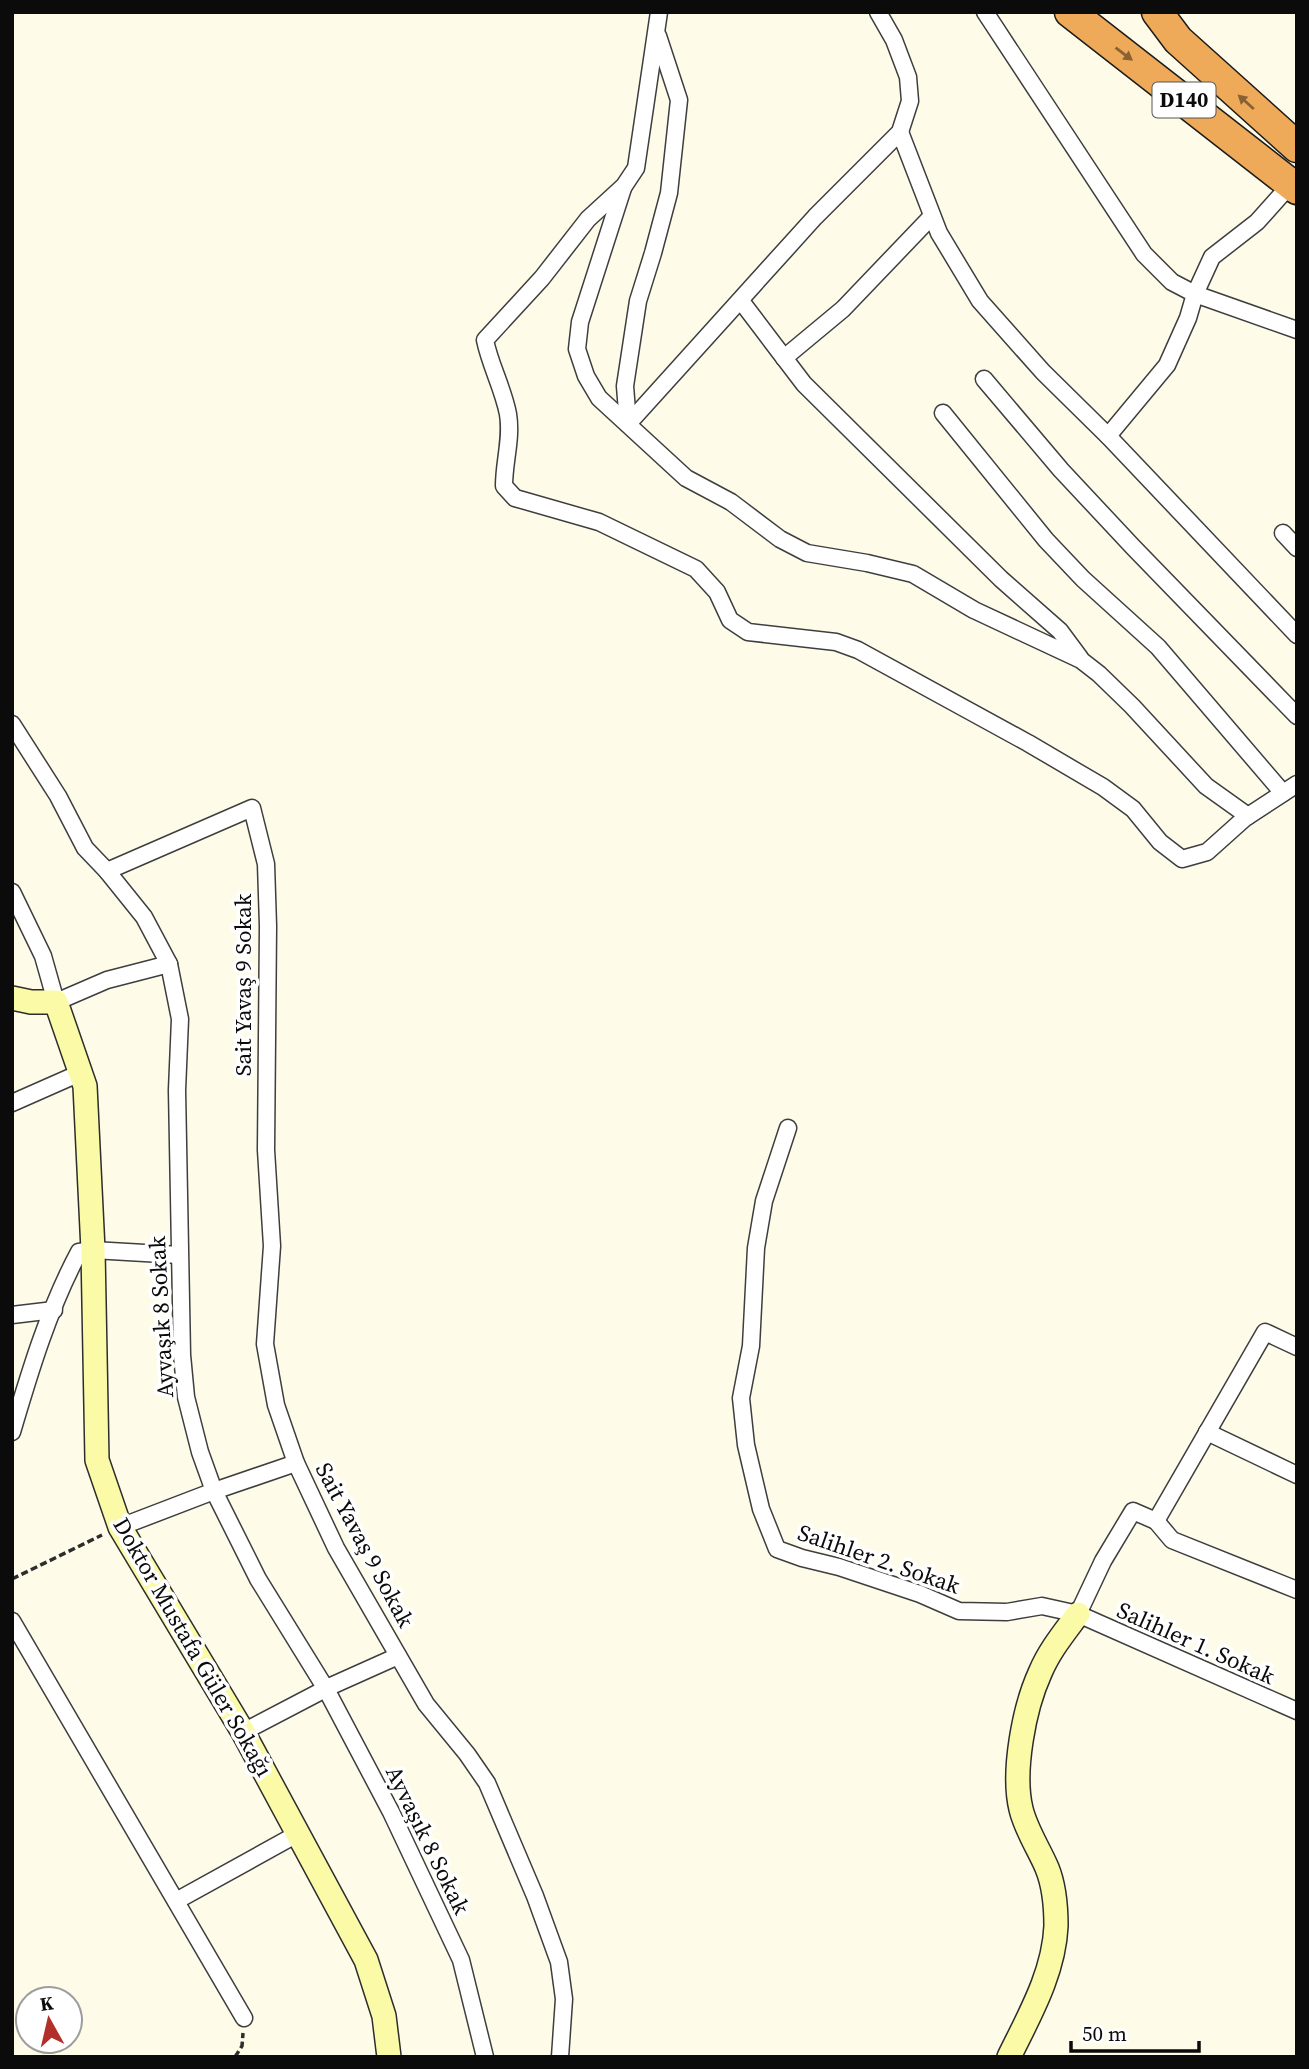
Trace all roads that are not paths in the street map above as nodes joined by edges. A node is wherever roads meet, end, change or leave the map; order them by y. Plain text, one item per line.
1 (659, 12) edge
2 (878, 12) edge
3 (985, 12) edge
4 (1070, 12) edge
5 (1157, 12) edge
6 (657, 32) junction
7 (900, 132) junction
8 (1297, 147) edge
9 (624, 186) junction
10 (1294, 186) edge
11 (932, 216) junction
12 (1195, 294) junction
13 (741, 301) junction
14 (1297, 330) edge
15 (784, 358) junction
16 (984, 379) dead end
17 (943, 412) dead end
18 (628, 424) junction
19 (1108, 436) junction
20 (1283, 533) dead end
21 (1297, 548) edge
22 (1297, 635) edge
23 (1081, 660) junction
24 (1297, 716) edge
25 (12, 723) edge
26 (1290, 788) edge
27 (1248, 816) junction
28 (107, 871) junction
29 (12, 892) edge
30 (169, 964) junction
31 (12, 998) edge
32 (57, 1002) junction
33 (80, 1073) junction
34 (12, 1103) edge
35 (788, 1128) dead end
36 (93, 1250) junction
37 (179, 1255) junction
38 (54, 1310) junction
39 (12, 1315) edge
40 (1297, 1347) edge
41 (12, 1432) edge
42 (1207, 1432) junction
43 (296, 1463) junction
44 (1297, 1475) edge
45 (214, 1491) junction
46 (1156, 1521) junction
47 (120, 1527) junction
48 (1297, 1590) edge
49 (1077, 1614) junction
50 (12, 1621) edge
51 (398, 1656) junction
52 (326, 1689) junction
53 (1297, 1712) edge
54 (243, 1732) junction
55 (299, 1833) junction
56 (176, 1901) junction
57 (244, 2018) road end
58 (388, 2057) edge
59 (485, 2057) edge
60 (560, 2057) edge
61 (1009, 2057) edge

1 - 6 street
2 - 7 street
3 - 12 street
4 -> 10 highway, D140
8 -> 5 highway, D140
6 - 9 street
6 - 18 street
7 - 11 street
7 - 13 street
9 - 18 street
9 - 27 street
10 - 12 street
11 - 15 street
11 - 19 street
12 - 14 street
12 - 19 street
13 - 15 street
13 - 18 street
15 - 23 street
16 - 24 street
17 - 26 street
18 - 23 street
19 - 22 street
20 - 21 street
23 - 27 street
25 - 28 street, Ayvaşık 8 Sokak
26 - 27 street
28 - 30 street, Ayvaşık 8 Sokak
28 - 43 street, Sait Yavaş 9 Sokak
29 - 32 street, Doktor Mustafa Güler Sokağı
30 - 32 street
30 - 37 street, Ayvaşık 8 Sokak
31 - 32 street
32 - 33 street, Doktor Mustafa Güler Sokağı
33 - 34 street
33 - 36 street, Doktor Mustafa Güler Sokağı
35 - 49 street, Salihler 2. Sokak
36 - 37 street
36 - 38 street
36 - 47 street, Doktor Mustafa Güler Sokağı
37 - 45 street, Ayvaşık 8 Sokak
38 - 39 street
38 - 41 street
40 - 42 street
42 - 44 street
42 - 46 street
43 - 45 street
43 - 51 street, Sait Yavaş 9 Sokak
45 - 47 street
45 - 52 street, Ayvaşık 8 Sokak
46 - 48 street
46 - 49 street
47 - 54 street, Doktor Mustafa Güler Sokağı
49 - 53 street, Salihler 1. Sokak
49 - 61 street
50 - 56 street
51 - 52 street
51 - 60 street, Sait Yavaş 9 Sokak
52 - 54 street
52 - 59 street, Ayvaşık 8 Sokak
54 - 55 street, Doktor Mustafa Güler Sokağı
55 - 56 street
55 - 58 street, Doktor Mustafa Güler Sokağı
56 - 57 street

